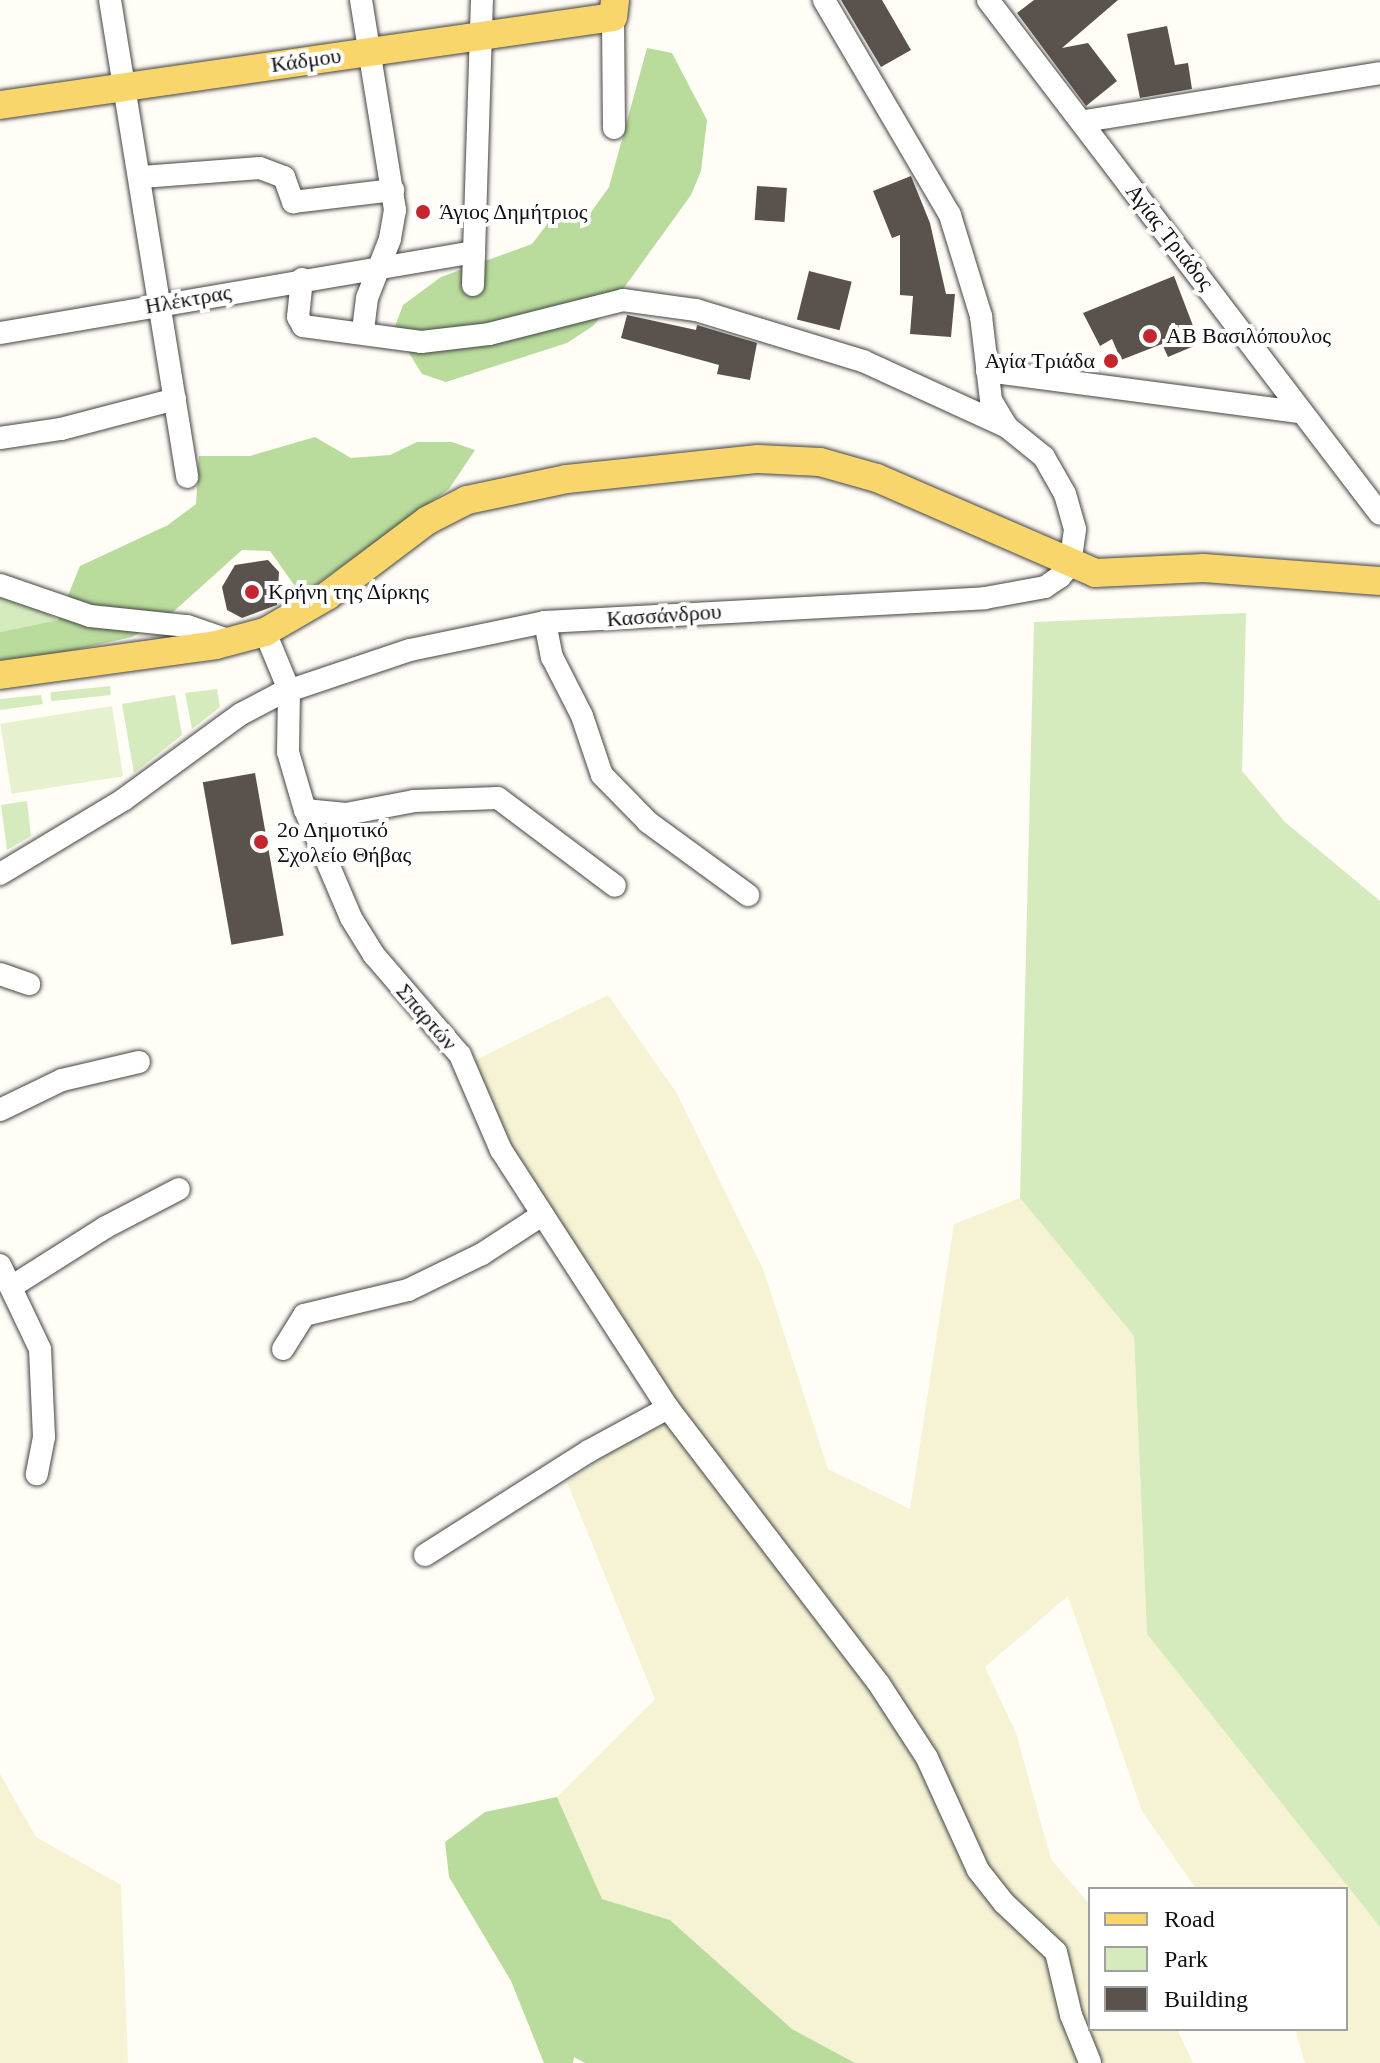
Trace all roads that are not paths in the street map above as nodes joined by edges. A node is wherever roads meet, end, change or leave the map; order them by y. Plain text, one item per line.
1 (110, 0) edge
2 (361, 0) edge
3 (482, 0) edge
4 (824, 0) edge
5 (988, 0) edge
6 (614, 9) edge
7 (483, 36) junction
8 (369, 50) junction
9 (1379, 76) edge
10 (125, 86) junction
11 (0, 105) edge
12 (1085, 121) junction
13 (614, 128) dead end
14 (142, 177) junction
15 (393, 190) junction
16 (474, 252) junction
17 (376, 267) junction
18 (302, 279) junction
19 (473, 285) dead end
20 (161, 303) junction
21 (363, 331) junction
22 (0, 333) edge
23 (987, 371) junction
24 (175, 399) junction
25 (1299, 412) junction
26 (1007, 427) junction
27 (0, 438) edge
28 (187, 477) dead end
29 (1380, 514) edge
30 (1070, 565) junction
31 (1380, 581) edge
32 (0, 585) edge
33 (545, 622) junction
34 (265, 632) junction
35 (233, 642) junction
36 (0, 675) edge
37 (289, 690) junction
38 (305, 810) junction
39 (0, 874) edge
40 (615, 886) dead end
41 (748, 895) dead end
42 (0, 974) edge
43 (29, 984) dead end
44 (139, 1062) dead end
45 (0, 1110) edge
46 (179, 1189) dead end
47 (542, 1215) junction
48 (0, 1265) edge
49 (11, 1287) junction
50 (283, 1349) dead end
51 (668, 1408) junction
52 (37, 1474) dead end
53 (425, 1555) dead end
54 (1090, 2062) edge

1 - 10 street
2 - 8 street
3 - 7 street
4 - 23 street
5 - 12 street, Αγίας Τριάδος
6 - 7 main road, Κάδμου
6 - 13 street
7 - 8 main road, Κάδμου
7 - 16 street
8 - 10 main road, Κάδμου
8 - 15 street
9 - 12 street
10 - 11 main road, Κάδμου
10 - 14 street
12 - 25 street, Αγίας Τριάδος
14 - 15 street
14 - 20 street
15 - 17 street
16 - 17 street, Ηλέκτρας
16 - 19 street
17 - 18 street, Ηλέκτρας
17 - 21 street
18 - 20 street, Ηλέκτρας
18 - 21 street
20 - 22 street, Ηλέκτρας
20 - 24 street
21 - 26 street
23 - 25 street
23 - 26 street
24 - 27 street
24 - 28 street
25 - 29 street, Αγίας Τριάδος
26 - 30 street
30 - 31 main road
30 - 33 street, Κασσάνδρου
30 - 34 main road
32 - 35 street
33 - 37 street, Κασσάνδρου
33 - 41 street
34 - 35 main road
34 - 37 street
35 - 36 main road
37 - 38 street, Σπαρτών
37 - 39 street, Κασσάνδρου
38 - 40 street
38 - 47 street, Σπαρτών
42 - 43 street
44 - 45 street
46 - 49 street
47 - 50 street
47 - 51 street, Σπαρτών
48 - 49 street
49 - 52 street
51 - 53 street
51 - 54 street, Σπαρτών

